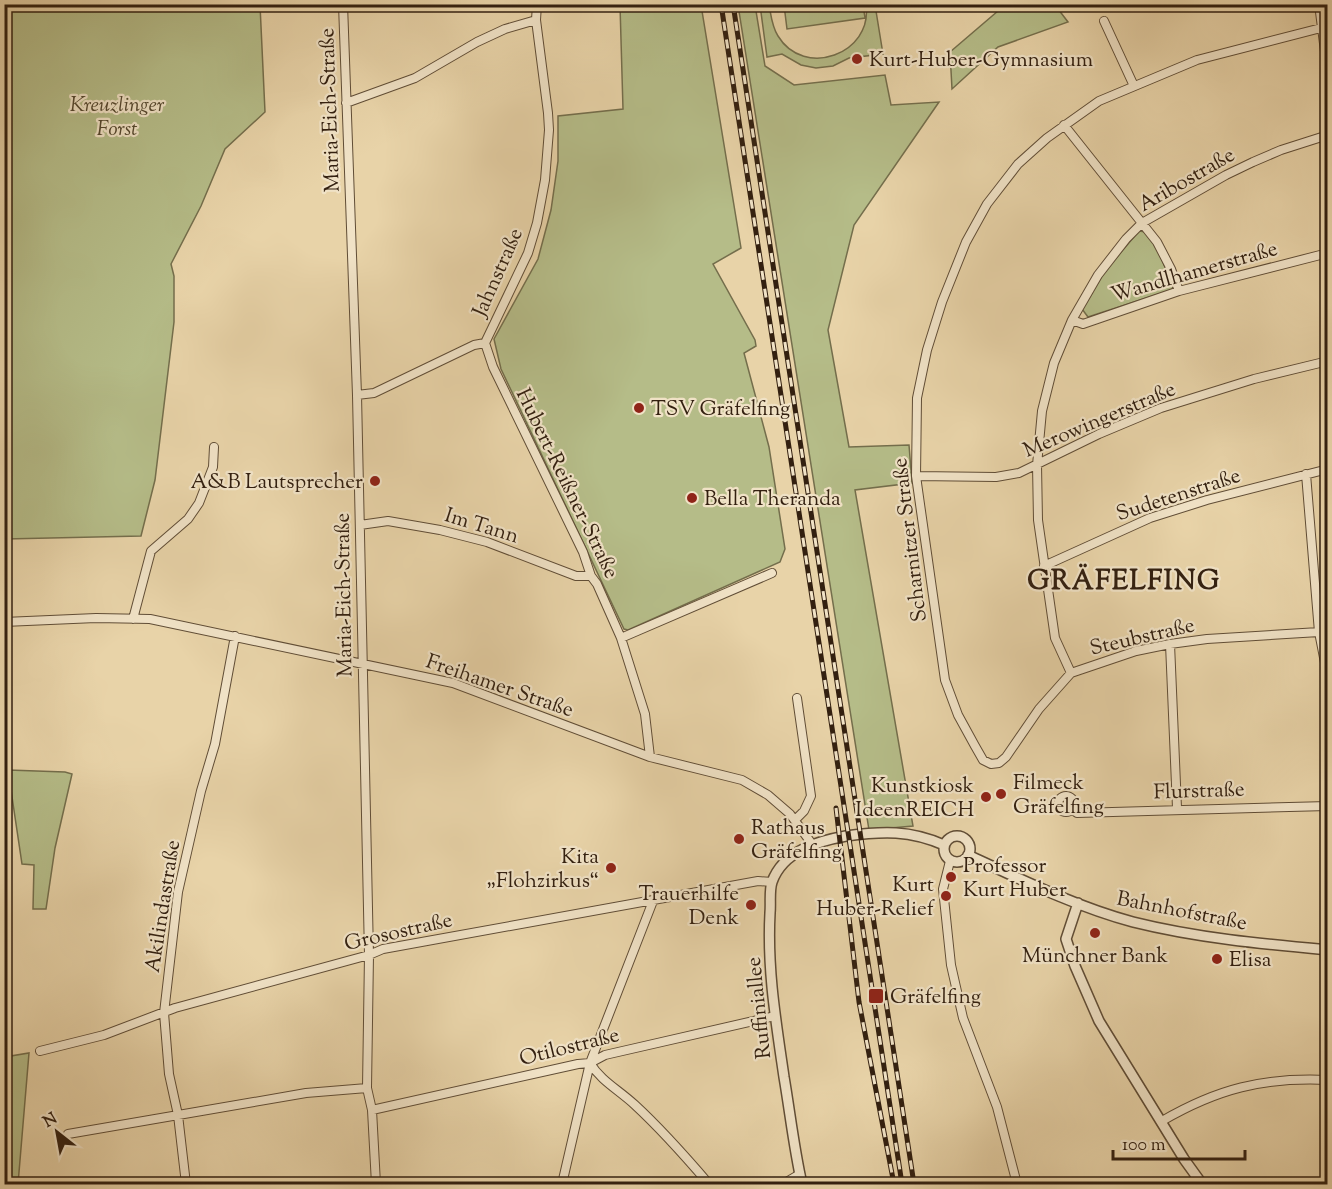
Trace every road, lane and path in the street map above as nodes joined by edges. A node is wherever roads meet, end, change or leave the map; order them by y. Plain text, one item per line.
1 (343, 4) edge
2 (537, 4) edge
3 (1319, 4) edge
4 (536, 20) junction
5 (1104, 21) dead end
6 (1321, 28) junction
7 (1326, 63) edge
8 (1328, 75) edge
9 (1134, 86) junction
10 (346, 103) junction
11 (1064, 125) junction
12 (1328, 135) edge
13 (1142, 223) junction
14 (1328, 253) edge
15 (1179, 291) junction
16 (1072, 320) junction
17 (485, 343) junction
18 (1328, 361) edge
19 (357, 395) junction
20 (214, 447) dead end
21 (1037, 465) junction
22 (1328, 469) edge
23 (1306, 474) junction
24 (916, 476) junction
25 (360, 525) junction
26 (1044, 566) junction
27 (772, 573) dead end
28 (591, 576) junction
29 (133, 619) junction
30 (4, 622) edge
31 (1319, 632) junction
32 (235, 636) junction
33 (621, 638) junction
34 (1170, 644) junction
35 (362, 663) junction
36 (1071, 673) junction
37 (1328, 678) edge
38 (797, 698) dead end
39 (650, 757) junction
40 (983, 760) joint
41 (1328, 806) edge
42 (1176, 808) junction
43 (1072, 809) dead end
44 (795, 820) junction
45 (812, 844) junction
46 (944, 844) junction
47 (968, 855) junction
48 (950, 861) junction
49 (772, 882) junction
50 (652, 901) junction
51 (1078, 903) junction
52 (1328, 950) edge
53 (369, 955) junction
54 (164, 1013) junction
55 (775, 1016) junction
56 (40, 1051) dead end
57 (590, 1063) junction
58 (1328, 1080) edge
59 (367, 1088) junction
60 (372, 1110) junction
61 (178, 1115) junction
62 (1162, 1121) junction
63 (68, 1134) dead end
64 (800, 1174) junction
65 (1328, 1180) edge
66 (186, 1185) edge
67 (376, 1185) edge
68 (562, 1185) edge
69 (709, 1185) edge
70 (783, 1185) edge
71 (802, 1185) edge
72 (1017, 1185) edge
73 (1202, 1185) edge
74 (1326, 1185) edge

1 - 10 street, Maria-Eich-Straße
2 - 4 street, Jahnstraße
3 - 6 street
4 - 10 street
4 - 17 street, Jahnstraße
5 - 9 street
6 - 7 street
6 - 9 street, Scharnitzer Straße
7 - 8 street
9 - 11 street, Scharnitzer Straße
10 - 19 street, Maria-Eich-Straße
11 - 13 street
11 - 24 street, Scharnitzer Straße
12 - 13 street, Aribostraße
13 - 15 street
13 - 16 street, Aribostraße
14 - 15 street, Wandlhamerstraße
15 - 16 street, Wandlhamerstraße
16 - 21 street, Aribostraße
17 - 19 street, Jahnstraße
17 - 28 street, Hubert-Reißner-Straße
18 - 21 street, Merowingerstraße
19 - 25 street, Maria-Eich-Straße
20 - 29 street
21 - 24 street, Merowingerstraße
21 - 26 street, Aribostraße
22 - 23 street, Sudetenstraße
23 - 26 street, Sudetenstraße
23 - 31 street
24 - 40 street, Scharnitzer Straße
25 - 28 street, Im Tann
25 - 35 street, Maria-Eich-Straße
26 - 36 street, Aribostraße
27 - 33 street
28 - 33 street, Hubert-Reißner-Straße
29 - 30 street, Freihamer Straße
29 - 32 street, Freihamer Straße
31 - 34 street, Steubstraße
31 - 37 street
32 - 35 street, Freihamer Straße
32 - 54 street, Akilindastraße
33 - 39 street, Hubert-Reißner-Straße
34 - 36 street, Steubstraße
34 - 42 street
35 - 39 street, Freihamer Straße
35 - 53 street, Maria-Eich-Straße
36 - 40 street, Steubstraße
38 - 44 street
39 - 44 street, Freihamer Straße
41 - 42 street, Flurstraße
42 - 43 street, Flurstraße
44 - 45 street, Freihamer Straße
45 - 46 street, Bahnhofstraße
45 - 49 street
46 - 47 street, Bahnhofstraße
46 - 48 street
47 - 48 street
47 - 51 street, Bahnhofstraße
48 - 72 street
49 - 50 street, Grosostraße
49 - 55 street, Ruffiniallee
50 - 53 street, Grosostraße
50 - 57 street
51 - 52 street, Bahnhofstraße
51 - 62 street
53 - 54 street, Grosostraße
53 - 59 street, Maria-Eich-Straße
54 - 56 street, Grosostraße
54 - 61 street, Akilindastraße
55 - 57 street, Otilostraße
55 - 64 street, Ruffiniallee
57 - 60 street, Otilostraße
57 - 68 street
57 - 69 street
58 - 62 street
59 - 60 street, Maria-Eich-Straße
59 - 61 street
60 - 67 street, Maria-Eich-Straße
61 - 63 street
61 - 66 street, Akilindastraße
62 - 73 street
64 - 70 street
64 - 71 street, Ruffiniallee
65 - 74 street

